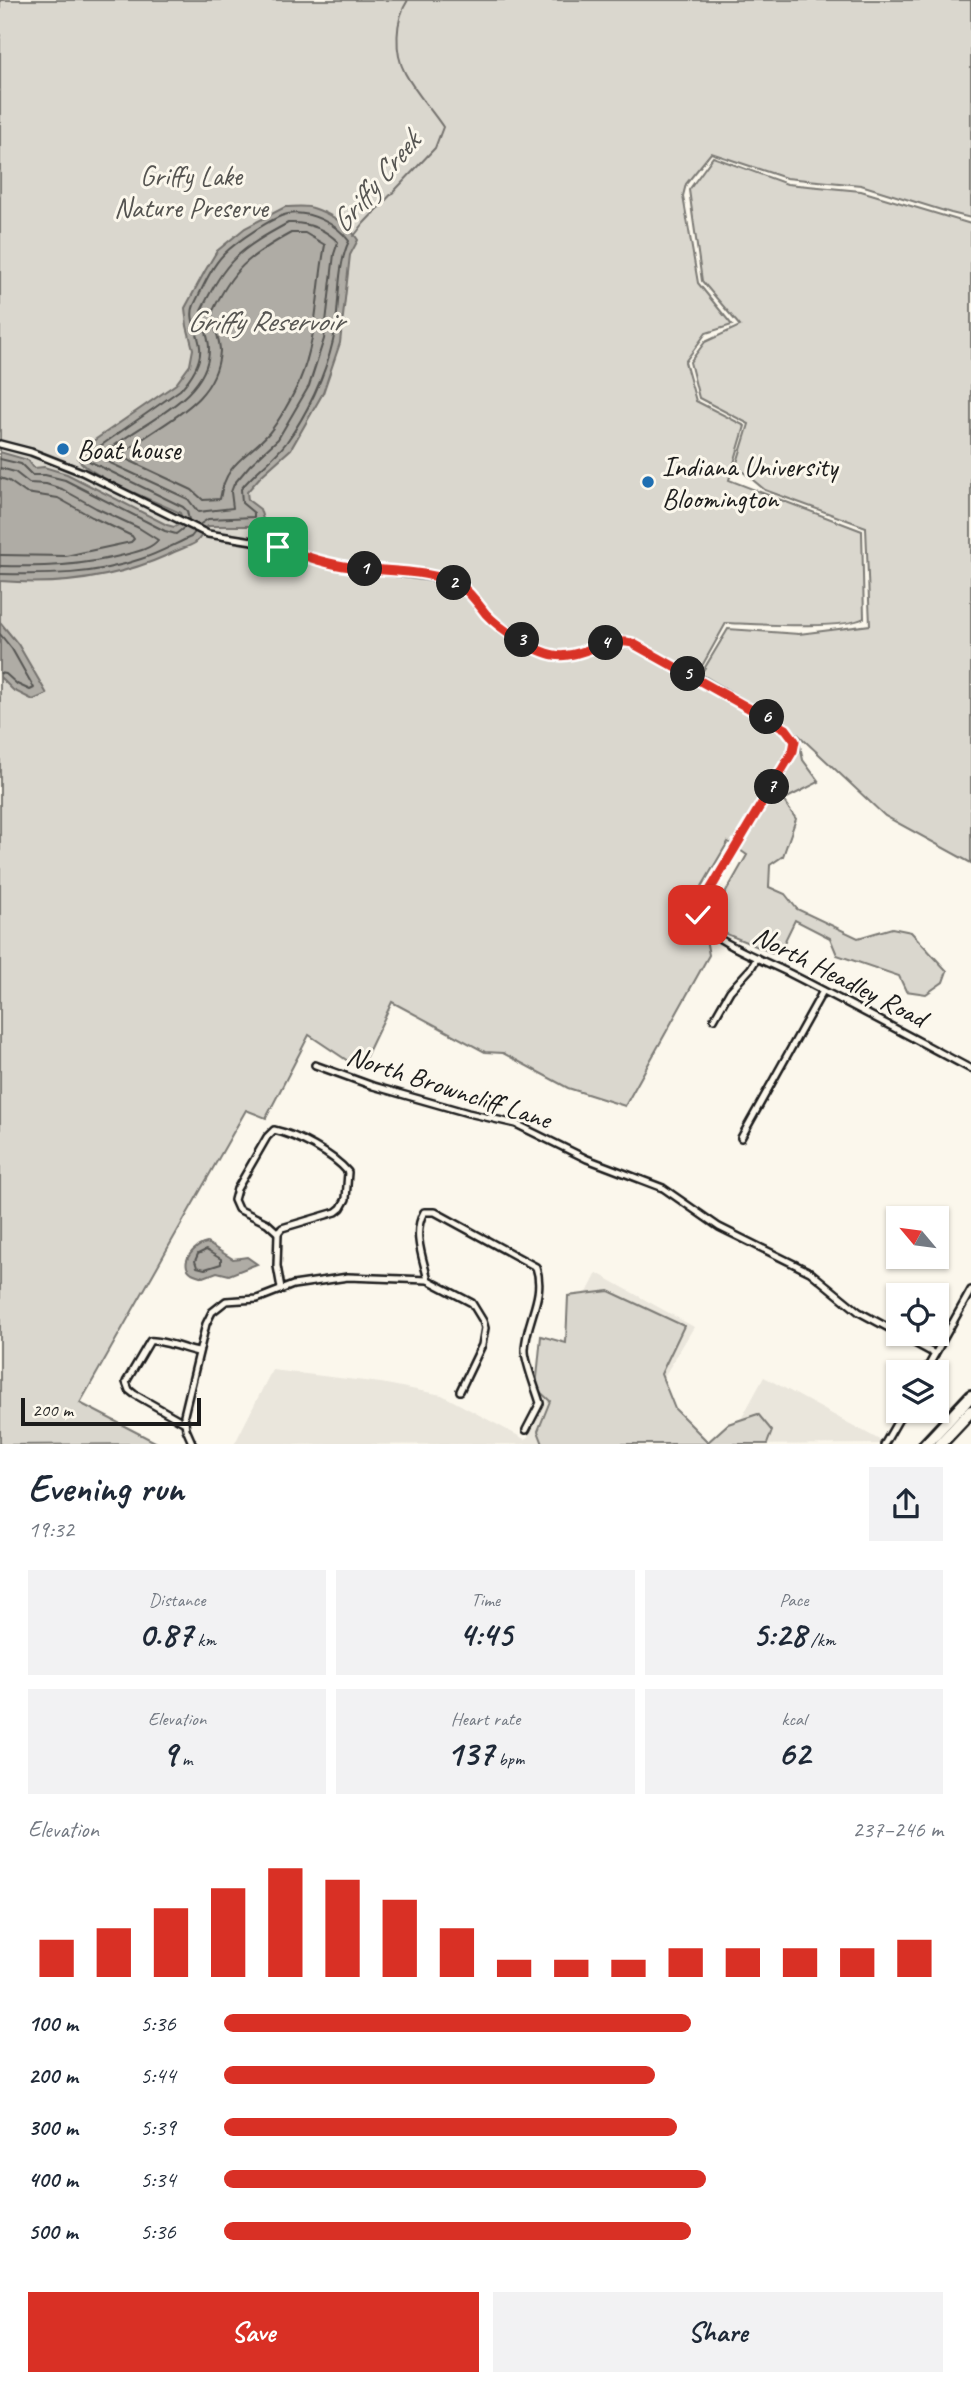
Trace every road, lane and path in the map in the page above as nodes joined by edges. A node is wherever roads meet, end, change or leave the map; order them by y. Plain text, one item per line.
1 (0, 444) edge
2 (757, 958) junction
3 (823, 991) junction
4 (714, 1019) dead end
5 (315, 1065) dead end
6 (971, 1069) edge
7 (741, 1138) dead end
8 (278, 1233) junction
9 (428, 1280) junction
10 (281, 1288) junction
11 (971, 1290) edge
12 (886, 1327) edge
13 (920, 1346) edge
14 (198, 1352) junction
15 (935, 1354) junction
16 (932, 1360) edge
17 (460, 1391) dead end
18 (971, 1396) edge
19 (971, 1411) edge
20 (185, 1423) junction
21 (896, 1423) edge
22 (526, 1430) dead end
23 (193, 1444) edge
24 (884, 1444) edge
25 (925, 1444) edge
26 (939, 1444) edge

1 - 2 street, North Headley Road
2 - 3 street, North Headley Road
2 - 4 street
3 - 6 street, North Headley Road
3 - 7 street
5 - 12 street, North Browncliff Lane
8 - 8 street
8 - 10 street
9 - 10 street
9 - 17 street
9 - 22 street
10 - 14 street
11 - 15 street
13 - 15 street, North Browncliff Lane
14 - 20 street
14 - 20 street
15 - 16 street
18 - 25 highway
19 - 26 highway
20 - 23 street
21 - 24 street

